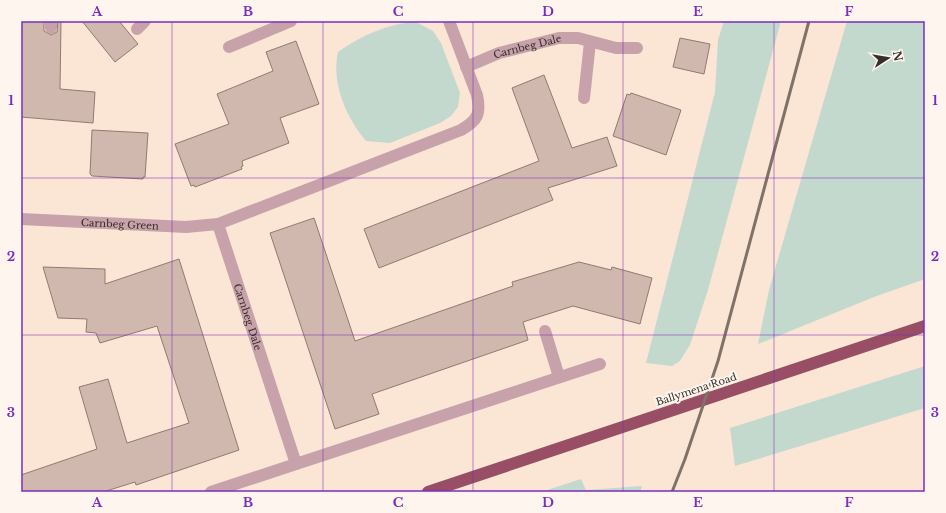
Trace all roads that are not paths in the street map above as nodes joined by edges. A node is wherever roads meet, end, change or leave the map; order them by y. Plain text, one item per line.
1 (291, 21) edge
2 (449, 21) edge
3 (590, 42) junction
4 (229, 47) dead end
5 (637, 48) dead end
6 (466, 67) junction
7 (584, 98) dead end
8 (21, 219) edge
9 (218, 224) junction
10 (925, 326) edge
11 (545, 331) dead end
12 (600, 364) dead end
13 (559, 377) junction
14 (296, 464) junction
15 (474, 475) junction
16 (211, 492) edge
17 (428, 492) edge
18 (436, 492) edge

1 - 4 street
2 - 6 street
3 - 5 street, Carnbeg Dale
3 - 6 street, Carnbeg Dale
3 - 7 street
6 - 9 street
8 - 9 street, Carnbeg Green
9 - 14 street, Carnbeg Dale
10 - 15 highway, Ballymena Road
11 - 13 street
12 - 13 street
13 - 14 street
14 - 16 street
15 - 17 highway, Ballymena Road
15 - 18 highway, Ballymena Road

